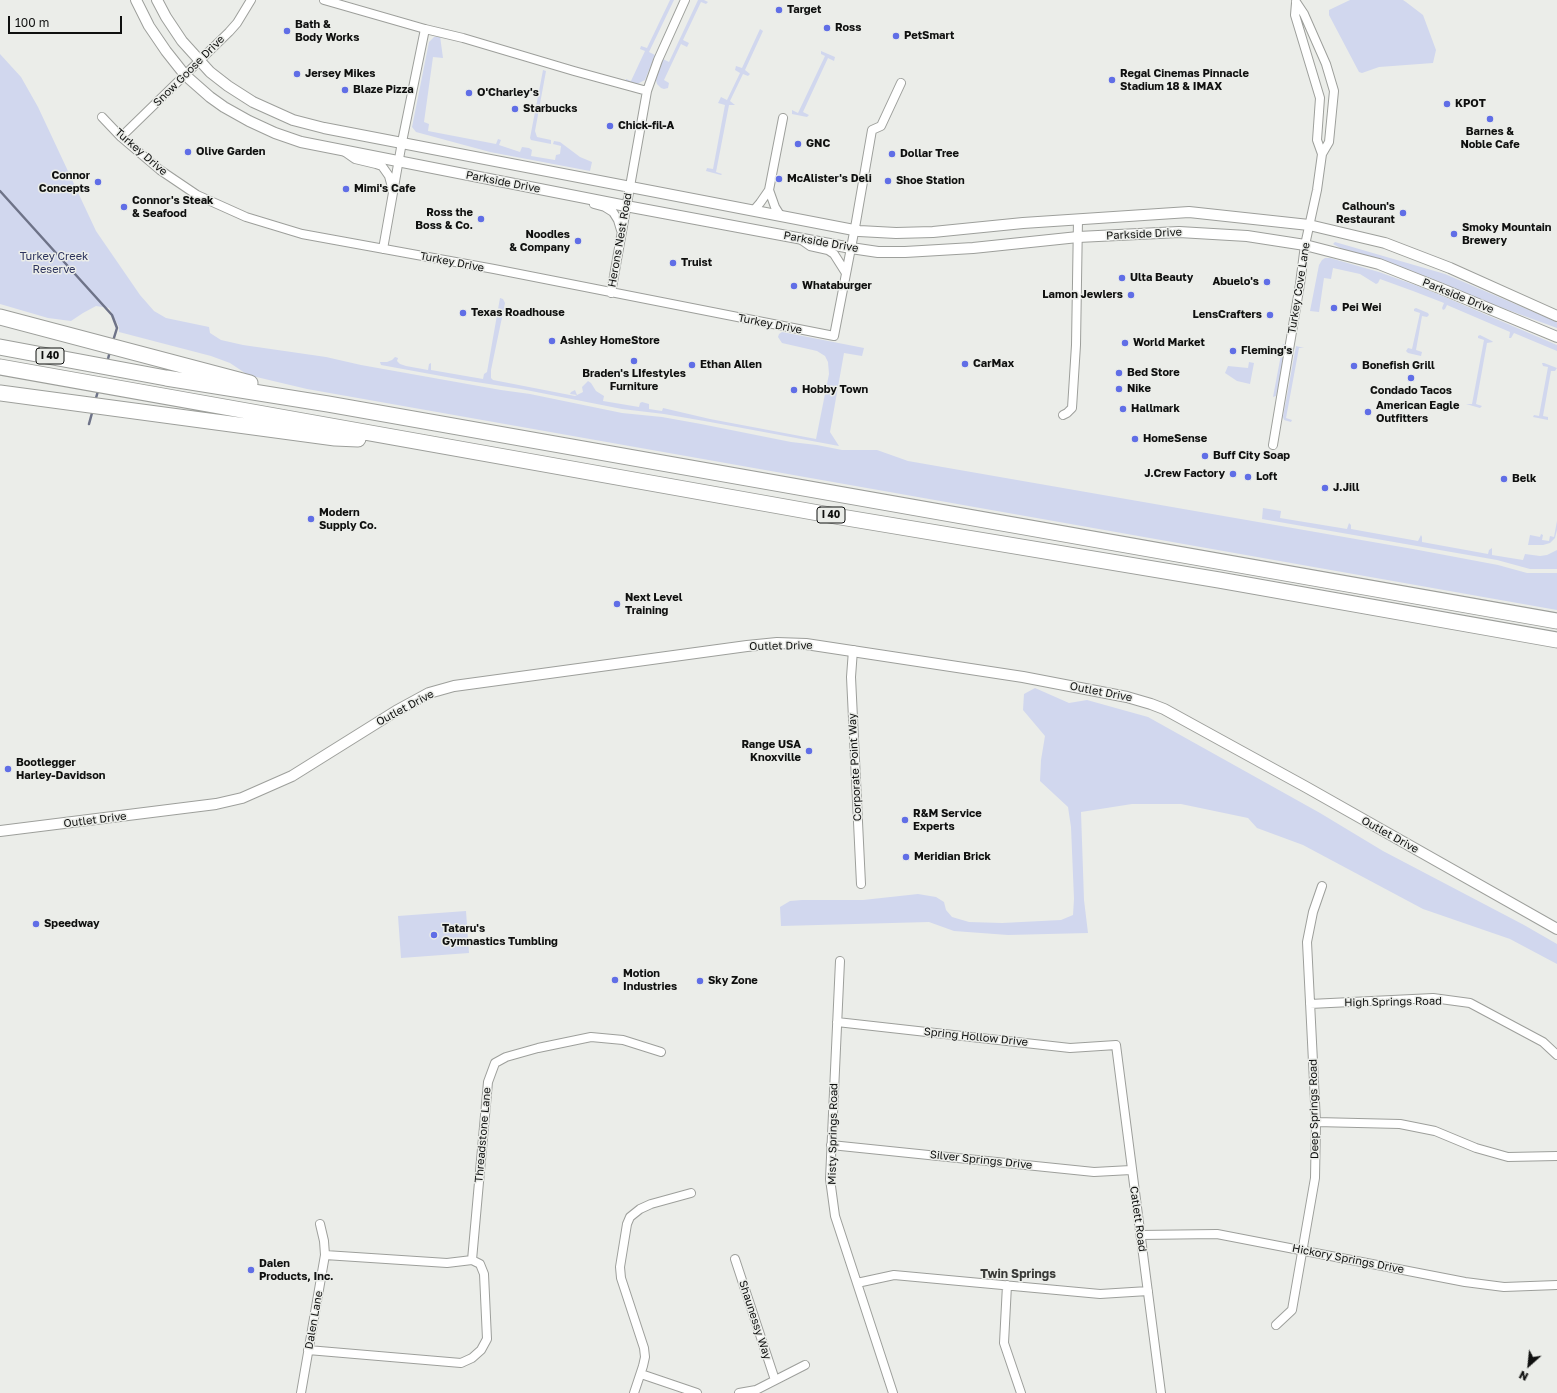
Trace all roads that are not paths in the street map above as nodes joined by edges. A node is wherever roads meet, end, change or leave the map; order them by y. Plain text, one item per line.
1 (136, 0) edge
2 (157, 0) edge
3 (250, 0) edge
4 (324, 0) edge
5 (686, 0) edge
6 (1296, 2) edge
7 (426, 29) junction
8 (199, 61) junction
9 (1326, 64) junction
10 (1312, 69) junction
11 (185, 75) junction
12 (901, 83) dead end
13 (647, 91) junction
14 (102, 117) dead end
15 (783, 118) dead end
16 (121, 137) junction
17 (402, 142) junction
18 (342, 150) junction
19 (1322, 154) junction
20 (399, 161) junction
21 (630, 186) junction
22 (769, 190) junction
23 (393, 196) junction
24 (577, 196) junction
25 (626, 206) junction
26 (754, 210) junction
27 (780, 215) junction
28 (1078, 219) junction
29 (1309, 225) junction
30 (854, 230) junction
31 (622, 231) junction
32 (1078, 237) junction
33 (797, 238) junction
34 (1305, 244) junction
35 (851, 248) junction
36 (383, 249) junction
37 (846, 273) junction
38 (611, 293) junction
39 (1557, 316) edge
40 (0, 317) edge
41 (1557, 337) edge
42 (0, 347) edge
43 (0, 367) edge
44 (0, 393) edge
45 (328, 404) junction
46 (1062, 415) dead end
47 (409, 440) junction
48 (1272, 445) dead end
49 (1557, 621) edge
50 (1557, 640) edge
51 (853, 650) junction
52 (0, 831) edge
53 (861, 884) dead end
54 (1322, 886) dead end
55 (1557, 929) edge
56 (840, 961) dead end
57 (1310, 1004) junction
58 (837, 1022) junction
59 (1116, 1045) joint
60 (661, 1052) dead end
61 (1557, 1054) edge
62 (1316, 1122) junction
63 (831, 1145) junction
64 (1557, 1156) edge
65 (1131, 1170) junction
66 (691, 1193) dead end
67 (320, 1224) dead end
68 (1140, 1235) junction
69 (1302, 1250) junction
70 (325, 1255) junction
71 (735, 1259) dead end
72 (472, 1260) junction
73 (857, 1283) junction
74 (1008, 1285) junction
75 (1557, 1285) edge
76 (1148, 1291) junction
77 (1276, 1325) dead end
78 (308, 1350) junction
79 (805, 1365) dead end
80 (641, 1374) junction
81 (775, 1380) junction
82 (301, 1393) edge
83 (634, 1393) edge
84 (697, 1393) edge
85 (739, 1393) edge
86 (893, 1393) edge
87 (1020, 1393) edge
88 (1161, 1393) edge

1 - 11 street, Parkside Drive
2 - 8 street, Parkside Drive
3 - 8 street, Snow Goose Drive
4 - 7 street
5 - 13 street, Herons Nest Road
6 - 9 street, Turkey Cove Lane
6 - 10 street, Turkey Cove Lane
7 - 13 street
7 - 17 street
8 - 11 street, Snow Goose Drive
8 - 17 street, Parkside Drive
9 - 10 street
9 - 19 street, Turkey Cove Lane
10 - 19 street, Turkey Cove Lane
11 - 16 street, Snow Goose Drive
11 - 18 street, Parkside Drive
12 - 30 street
13 - 21 street, Herons Nest Road
14 - 16 street, Turkey Drive
15 - 22 street
16 - 36 street, Turkey Drive
17 - 20 street
17 - 21 street, Parkside Drive
18 - 20 street, Parkside Drive
18 - 23 street
19 - 29 street, Turkey Cove Lane
20 - 23 street
20 - 24 street, Parkside Drive
21 - 25 street, Herons Nest Road
21 - 26 street, Parkside Drive
22 - 26 street
22 - 27 street
23 - 36 street
24 - 25 street, Parkside Drive
24 - 31 street
25 - 31 street, Herons Nest Road
25 - 33 street, Parkside Drive
26 - 27 street, Parkside Drive
27 - 30 street, Parkside Drive
28 - 29 street, Parkside Drive
28 - 30 street, Parkside Drive
28 - 32 street
29 - 34 street, Turkey Cove Lane
29 - 39 street, Parkside Drive
30 - 35 street
31 - 38 street, Herons Nest Road
32 - 34 street, Parkside Drive
32 - 35 street, Parkside Drive
32 - 46 street
33 - 35 street, Parkside Drive
33 - 37 street
34 - 41 street, Parkside Drive
34 - 48 street, Turkey Cove Lane
35 - 37 street
36 - 38 street, Turkey Drive
37 - 38 street, Turkey Drive
40 - 45 highway
42 - 45 highway, I 40
43 - 47 highway, I 40
44 - 47 highway
45 - 49 highway, I 40
47 - 50 highway, I 40
51 - 52 street, Outlet Drive
51 - 53 street, Corporate Point Way
51 - 55 street, Outlet Drive
54 - 57 street, Deep Springs Road
56 - 58 street, Misty Springs Road
57 - 61 street, High Springs Road
57 - 62 street, Deep Springs Road
58 - 59 street, Spring Hollow Drive
58 - 63 street, Misty Springs Road
59 - 65 street, Catlett Road
60 - 72 street, Threadstone Lane
62 - 64 street
62 - 69 street, Deep Springs Road
63 - 65 street, Silver Springs Drive
63 - 73 street, Misty Springs Road
65 - 68 street, Catlett Road
66 - 80 street
67 - 70 street, Dalen Lane
68 - 69 street, Hickory Springs Drive
68 - 76 street, Catlett Road
69 - 75 street, Hickory Springs Drive
69 - 77 street, Deep Springs Road
70 - 72 street
70 - 78 street, Dalen Lane
71 - 81 street, Shaunessy Way
72 - 78 street
73 - 74 street
73 - 86 street, Misty Springs Road
74 - 76 street
74 - 87 street
76 - 88 street, Catlett Road
78 - 82 street, Dalen Lane
79 - 81 street
80 - 83 street
80 - 84 street
81 - 85 street

